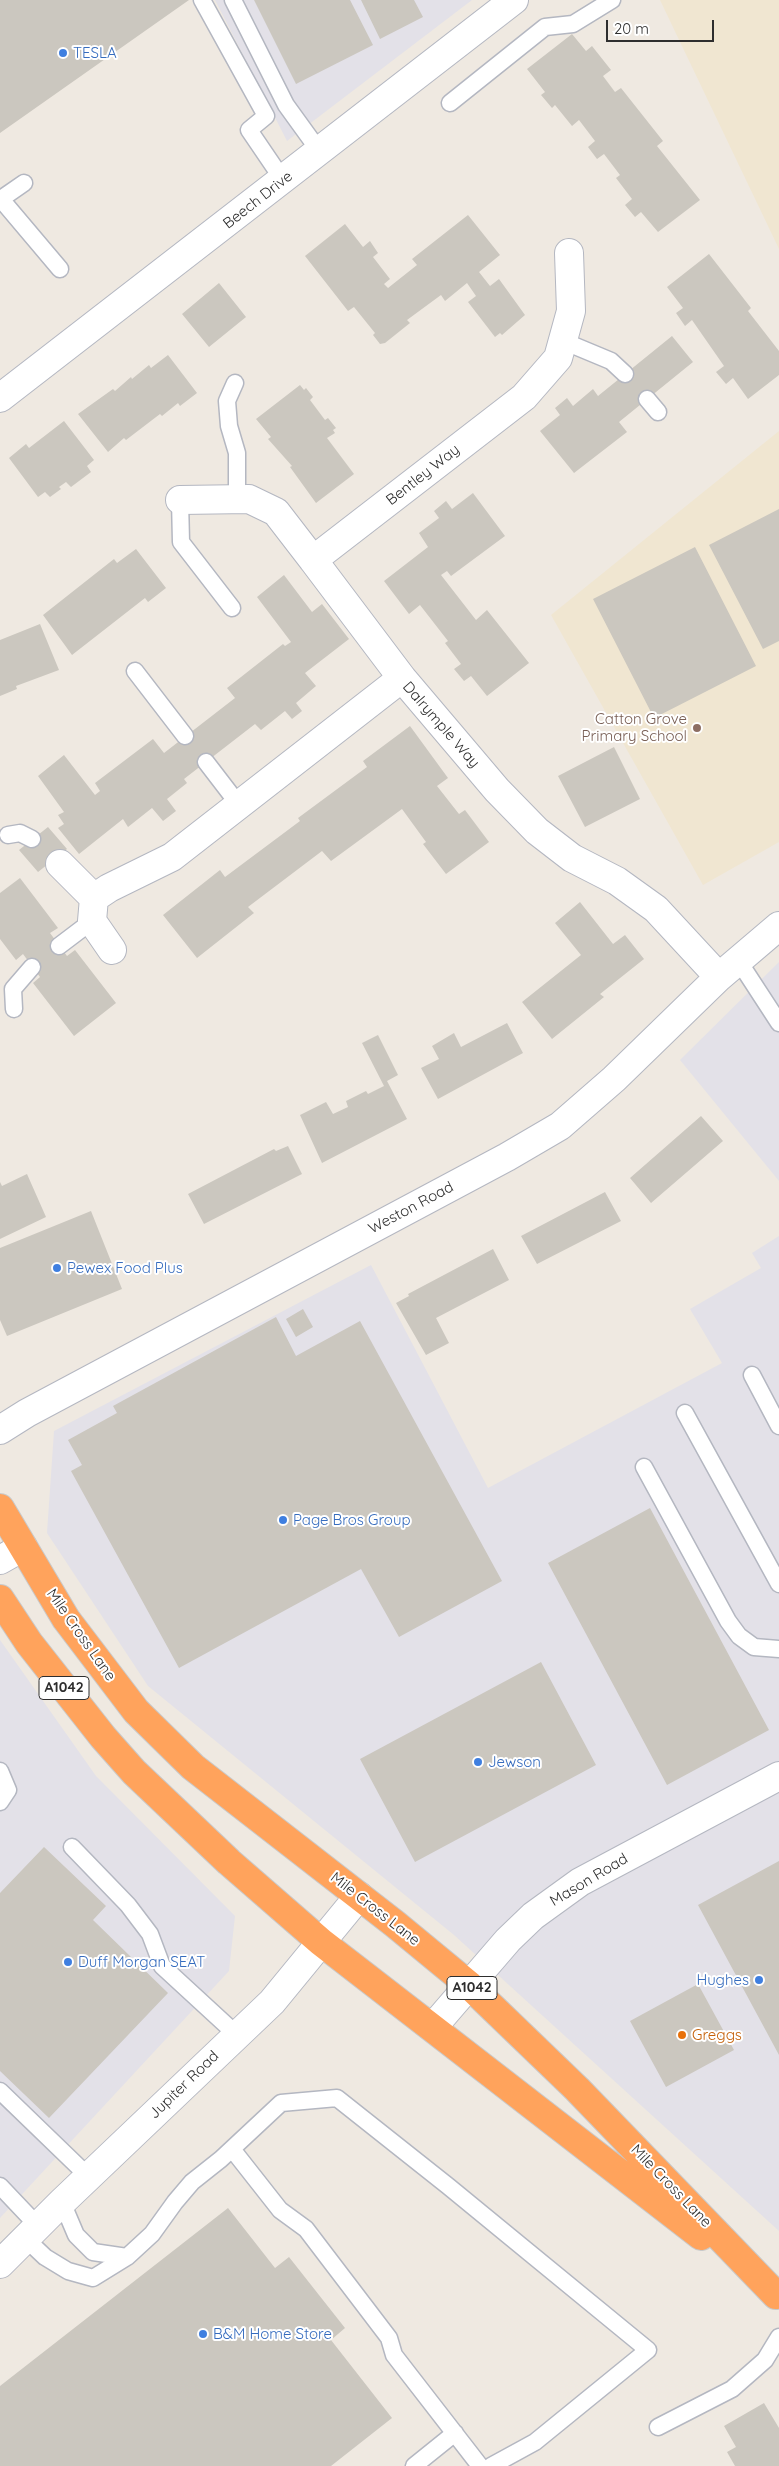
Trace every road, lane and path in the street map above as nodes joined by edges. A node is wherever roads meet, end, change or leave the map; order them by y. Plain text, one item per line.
1 (202, 0) edge
2 (232, 0) edge
3 (612, 0) edge
4 (502, 4) edge
5 (450, 102) dead end
6 (320, 152) junction
7 (284, 180) junction
8 (24, 183) dead end
9 (0, 199) edge
10 (569, 253) dead end
11 (60, 269) dead end
12 (563, 341) junction
13 (626, 374) dead end
14 (235, 383) dead end
15 (0, 398) edge
16 (647, 399) dead end
17 (658, 412) dead end
18 (237, 499) junction
19 (180, 500) joint
20 (313, 560) junction
21 (232, 608) dead end
22 (135, 671) dead end
23 (402, 678) junction
24 (185, 736) dead end
25 (206, 762) dead end
26 (239, 805) junction
27 (8, 835) dead end
28 (32, 839) dead end
29 (57, 862) dead end
30 (93, 910) junction
31 (779, 926) edge
32 (60, 946) dead end
33 (112, 950) dead end
34 (32, 966) dead end
35 (729, 969) junction
36 (14, 1009) dead end
37 (779, 1023) edge
38 (752, 1375) dead end
39 (685, 1413) dead end
40 (779, 1426) edge
41 (0, 1430) edge
42 (644, 1467) dead end
43 (0, 1508) edge
44 (23, 1547) junction
45 (0, 1560) edge
46 (774, 1561) edge
47 (779, 1584) edge
48 (0, 1599) edge
49 (779, 1649) edge
50 (0, 1771) edge
51 (779, 1776) edge
52 (0, 1802) edge
53 (72, 1847) dead end
54 (359, 1896) junction
55 (321, 1942) junction
56 (469, 1985) junction
57 (433, 2027) junction
58 (237, 2035) junction
59 (0, 2091) edge
60 (232, 2149) junction
61 (88, 2176) junction
62 (0, 2186) edge
63 (62, 2202) junction
64 (31, 2232) junction
65 (127, 2257) junction
66 (0, 2264) edge
67 (778, 2296) edge
68 (779, 2337) edge
69 (658, 2427) dead end
70 (455, 2433) junction
71 (414, 2466) edge
72 (480, 2466) edge
73 (491, 2466) edge

1 - 7 lane
2 - 6 lane
3 - 5 lane
4 - 6 street, Beech Drive
6 - 7 street, Beech Drive
7 - 15 street, Beech Drive
8 - 9 lane
9 - 11 lane
10 - 12 street, Bentley Way
12 - 13 lane
12 - 20 street, Bentley Way
14 - 18 lane
16 - 17 lane
18 - 19 street
18 - 20 street
19 - 21 lane
20 - 23 street
22 - 24 lane
23 - 26 street, Dalrymple Way
23 - 35 street, Dalrymple Way
25 - 26 lane
26 - 30 street, Dalrymple Way
27 - 28 lane
29 - 30 street
30 - 32 lane
30 - 33 street
31 - 35 street, Weston Road
34 - 36 lane
35 - 37 lane
35 - 41 street, Weston Road
38 - 40 lane
39 - 46 lane
42 - 49 lane
43 - 44 highway, Mile Cross Lane / A1042
44 - 45 street
44 - 54 highway, Mile Cross Lane / A1042
46 - 47 lane
48 - 55 highway, Mile Cross Lane / A1042
50 - 52 lane
51 - 56 street, Mason Road
53 - 58 lane
54 - 55 street, Jupiter Road
54 - 56 highway, Mile Cross Lane / A1042
55 - 57 highway, Mile Cross Lane / A1042
55 - 58 street, Jupiter Road
56 - 57 street, Mason Road
56 - 67 highway, Mile Cross Lane / A1042
57 - 67 highway, Mile Cross Lane / A1042
58 - 61 street, Jupiter Road
59 - 61 lane
60 - 65 lane
60 - 70 lane
60 - 73 lane
61 - 63 street, Jupiter Road
62 - 64 lane
63 - 64 street, Jupiter Road
63 - 65 lane
64 - 65 lane
64 - 66 street, Jupiter Road
68 - 69 lane
70 - 71 lane
70 - 72 lane

